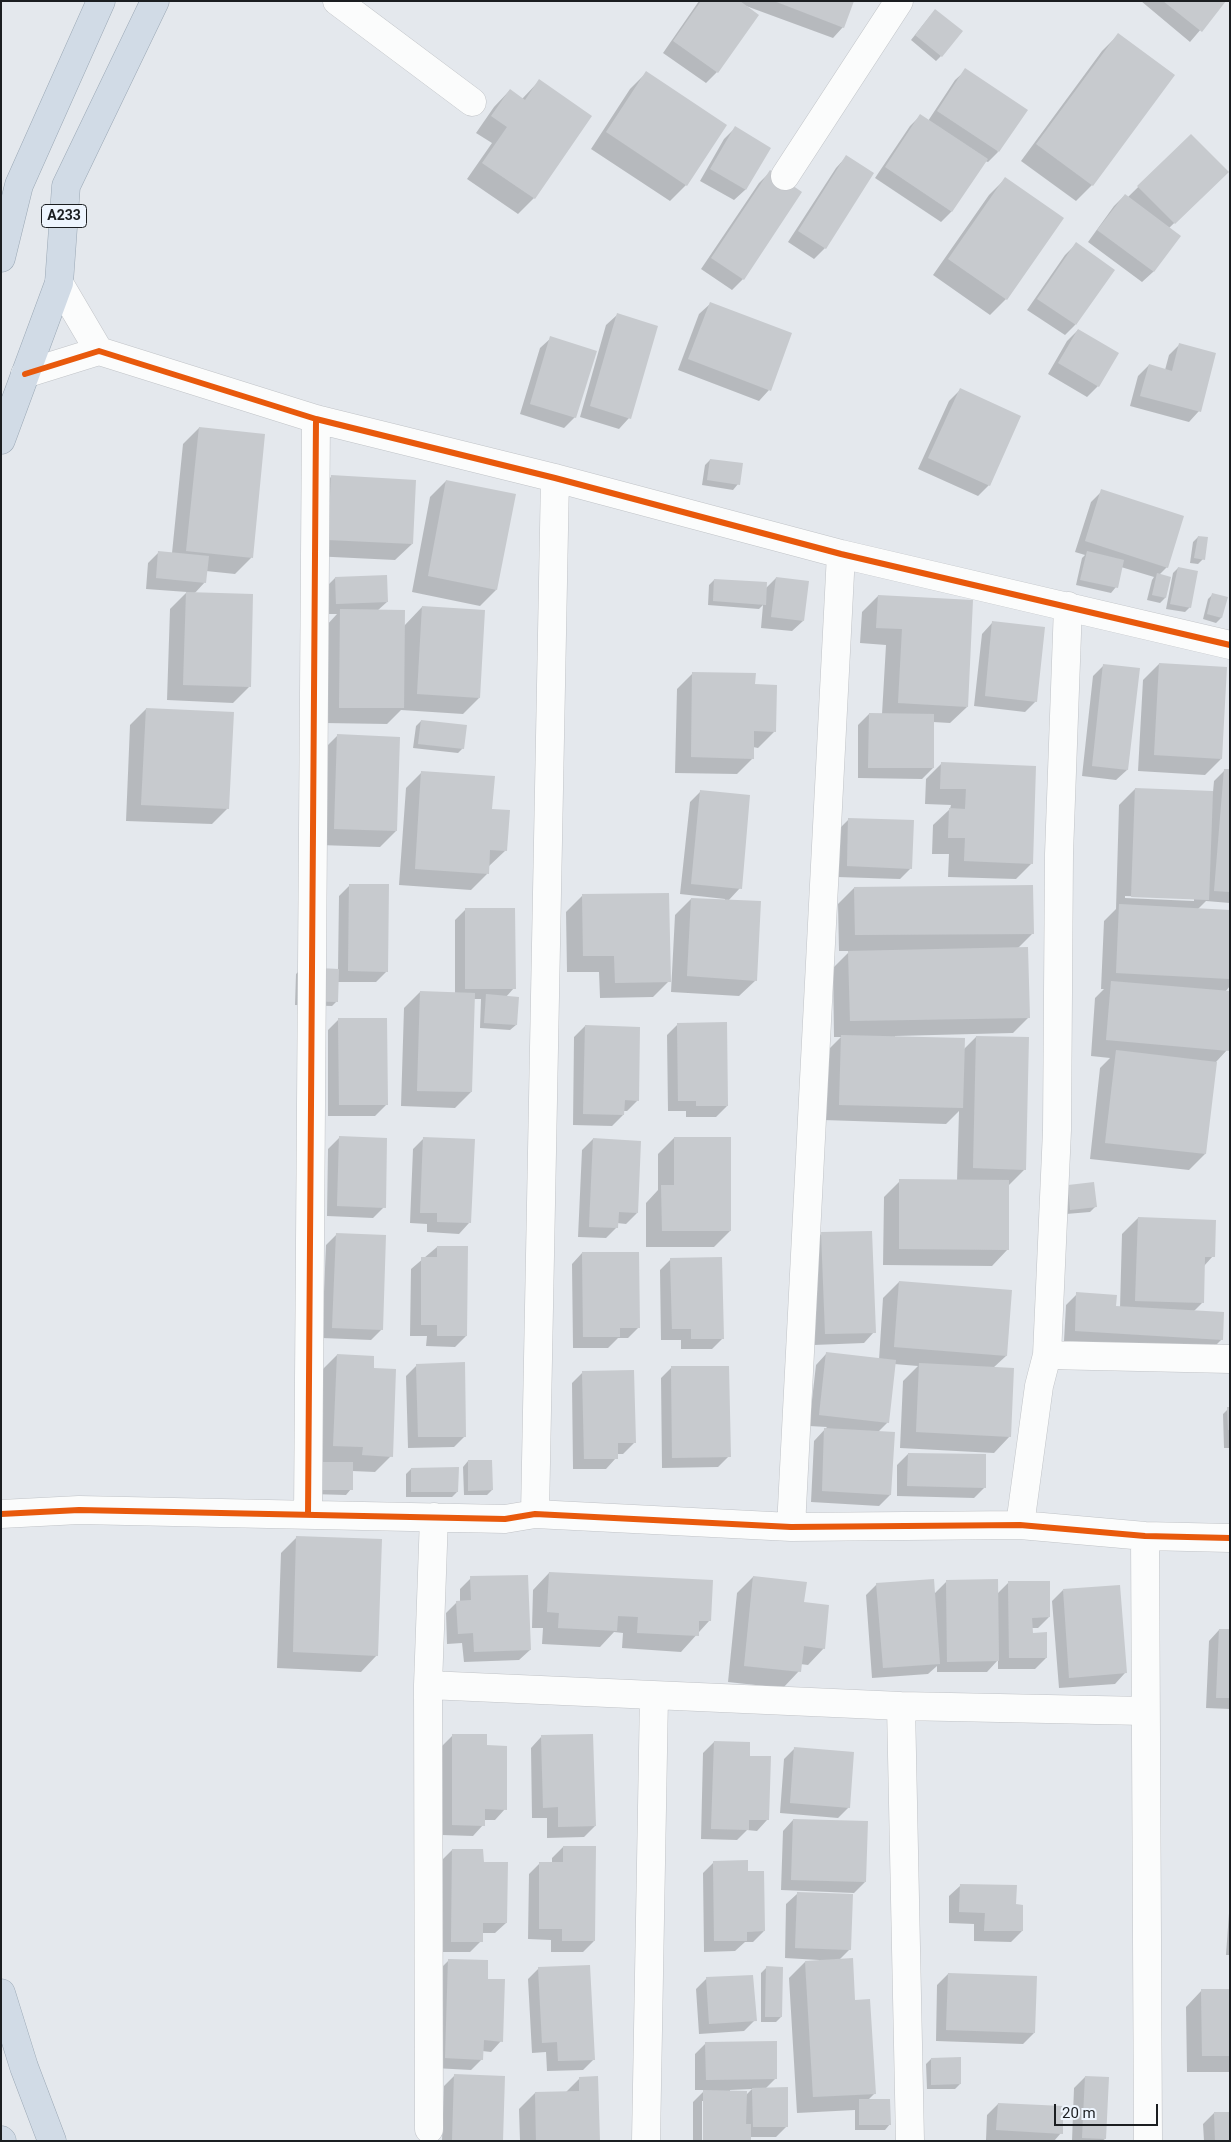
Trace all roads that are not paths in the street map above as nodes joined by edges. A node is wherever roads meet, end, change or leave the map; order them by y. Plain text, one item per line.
1 (101, 1) edge
2 (155, 1) edge
3 (337, 1) edge
4 (899, 1) edge
5 (472, 102) dead end
6 (785, 176) dead end
7 (1, 258) edge
8 (59, 283) junction
9 (99, 351) junction
10 (25, 374) junction
11 (316, 418) junction
12 (1, 440) edge
13 (555, 478) junction
14 (841, 554) junction
15 (1068, 606) junction
16 (1230, 645) edge
17 (1047, 1355) junction
18 (1230, 1359) edge
19 (1, 1514) edge
20 (308, 1514) junction
21 (535, 1514) junction
22 (434, 1517) junction
23 (1020, 1525) junction
24 (791, 1527) junction
25 (1145, 1536) junction
26 (1230, 1538) edge
27 (428, 1685) junction
28 (654, 1696) junction
29 (901, 1706) junction
30 (1145, 1711) junction
31 (1, 1993) edge
32 (429, 2129) dead end
33 (52, 2141) edge
34 (646, 2141) edge
35 (910, 2141) edge
36 (1148, 2141) edge

1 - 7 highway
2 - 8 highway, A233
3 - 5 street
4 - 6 street
8 - 9 street
8 - 10 highway, A233
9 - 10 street
9 - 11 street
10 - 12 highway, A233
11 - 13 street
11 - 20 street
13 - 14 street
13 - 21 street
14 - 15 street
14 - 24 street
15 - 16 street
15 - 17 street
17 - 18 street
17 - 23 street
19 - 20 street
20 - 22 street
21 - 22 street
21 - 24 street
22 - 27 street
23 - 24 street
23 - 25 street
25 - 26 street
25 - 30 street
27 - 28 street
27 - 32 street
28 - 29 street
28 - 34 street
29 - 30 street
29 - 35 street
30 - 36 street
31 - 33 highway

